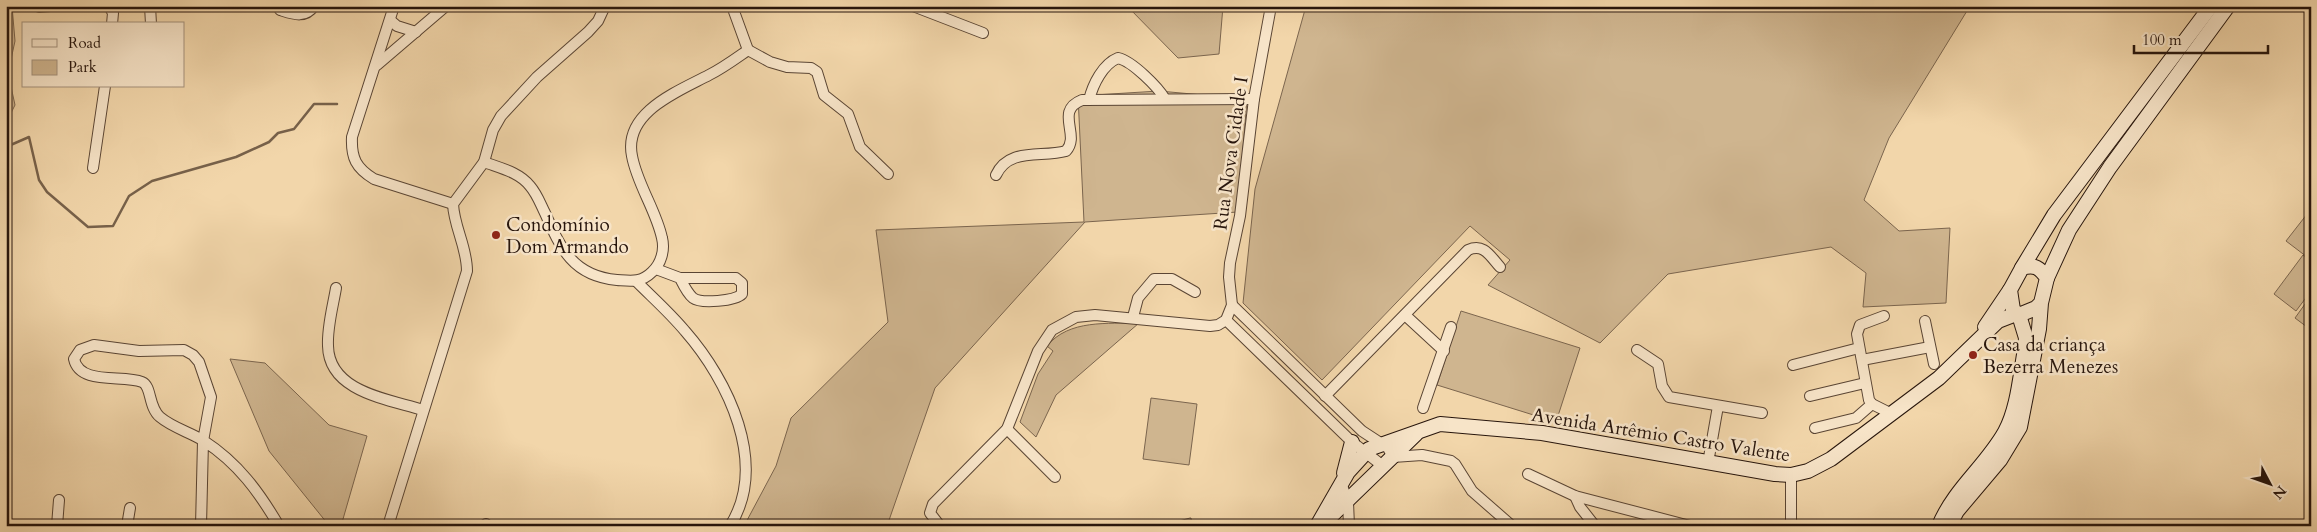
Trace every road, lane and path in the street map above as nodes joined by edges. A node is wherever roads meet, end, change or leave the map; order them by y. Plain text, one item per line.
1 (50, 6) edge
2 (109, 6) edge
3 (150, 6) edge
4 (314, 6) edge
5 (394, 6) edge
6 (446, 6) edge
7 (605, 6) edge
8 (732, 6) edge
9 (913, 6) edge
10 (1271, 6) edge
11 (2228, 6) edge
12 (38, 7) edge
13 (2210, 7) edge
14 (280, 10) dead end
15 (390, 20) junction
16 (112, 22) edge
17 (151, 22) edge
18 (416, 32) junction
19 (983, 33) dead end
20 (748, 50) junction
21 (377, 65) junction
22 (105, 88) edge
23 (1165, 99) junction
24 (1254, 99) junction
25 (1089, 100) junction
26 (484, 162) junction
27 (93, 168) dead end
28 (888, 174) dead end
29 (996, 175) dead end
30 (454, 204) junction
31 (1500, 267) dead end
32 (2022, 268) junction
33 (656, 269) junction
34 (680, 278) junction
35 (2048, 278) junction
36 (636, 282) junction
37 (336, 288) dead end
38 (2010, 290) junction
39 (1195, 292) dead end
40 (2041, 303) junction
41 (1232, 306) junction
42 (2017, 314) junction
43 (1405, 315) junction
44 (1884, 316) dead end
45 (1133, 317) junction
46 (1226, 320) junction
47 (1924, 321) dead end
48 (1451, 327) dead end
49 (1976, 343) junction
50 (1930, 347) junction
51 (1859, 348) junction
52 (1444, 350) junction
53 (1637, 350) dead end
54 (1862, 360) junction
55 (1934, 364) dead end
56 (1793, 365) dead end
57 (1865, 384) junction
58 (1317, 388) junction
59 (1325, 396) junction
60 (1810, 396) dead end
61 (1308, 398) junction
62 (1872, 404) junction
63 (1718, 406) junction
64 (1423, 408) dead end
65 (423, 410) junction
66 (1762, 413) dead end
67 (1890, 413) junction
68 (1815, 428) dead end
69 (1007, 429) junction
70 (1362, 431) junction
71 (1418, 432) junction
72 (203, 441) junction
73 (1352, 442) junction
74 (1380, 444) junction
75 (1364, 453) junction
76 (1388, 461) junction
77 (1708, 463) junction
78 (1528, 474) dead end
79 (1791, 475) junction
80 (1055, 477) dead end
81 (1341, 483) junction
82 (1575, 496) junction
83 (60, 500) dead end
84 (1348, 502) junction
85 (130, 508) dead end
86 (57, 526) edge
87 (127, 526) edge
88 (201, 526) edge
89 (280, 526) edge
90 (388, 526) edge
91 (730, 526) edge
92 (940, 526) edge
93 (1317, 526) edge
94 (1321, 526) edge
95 (1349, 526) edge
96 (1512, 526) edge
97 (1595, 526) edge
98 (1690, 526) edge
99 (1791, 526) edge
100 (1939, 526) edge
101 (1949, 526) edge

1 - 12 street
2 - 16 street
3 - 17 street
4 - 14 street
5 - 15 street
6 - 18 street
7 - 26 street
8 - 20 street
9 - 19 street
10 - 24 street, Rua Nova Cidade I
11 - 35 main road
13 - 32 main road
15 - 18 street
15 - 21 street
18 - 21 street
20 - 28 street
20 - 33 street
21 - 30 street
22 - 27 street
23 - 24 street
23 - 25 street
23 - 25 street
24 - 41 street, Rua Nova Cidade I
25 - 29 street
26 - 30 street
26 - 36 street
30 - 65 street
31 - 43 street
32 - 35 main road
32 - 38 main road
33 - 34 street
33 - 36 street
34 - 34 street
35 - 40 main road
36 - 91 street
37 - 65 street
38 - 42 main road
38 - 49 main road, Avenida Artêmio Castro Valente
39 - 45 street
40 - 42 main road
40 - 101 main road
41 - 46 street
41 - 58 street
42 - 49 main road, Avenida Artêmio Castro Valente
42 - 100 main road
43 - 52 street
43 - 59 street
44 - 51 street
45 - 46 street
45 - 69 street
46 - 61 street
47 - 50 street
48 - 52 street
49 - 67 main road, Avenida Artêmio Castro Valente
50 - 54 street
50 - 55 street
51 - 54 street
51 - 56 street
52 - 64 street
53 - 63 street
54 - 57 street
57 - 60 street
57 - 62 street
58 - 59 street
58 - 61 street
59 - 70 street
61 - 73 street
62 - 67 street
62 - 68 street
63 - 66 street
63 - 77 street
65 - 90 street
67 - 79 main road, Avenida Artêmio Castro Valente
69 - 80 street
69 - 92 street
70 - 73 street
70 - 74 street
71 - 74 main road, Avenida Artêmio Castro Valente
71 - 76 main road, Avenida Artêmio Castro Valente
71 - 77 main road, Avenida Artêmio Castro Valente
72 - 72 street
72 - 88 street
72 - 89 street
73 - 75 street
73 - 81 main road
74 - 75 main road, Avenida Artêmio Castro Valente
74 - 76 street
75 - 76 street
75 - 81 main road, Avenida Artêmio Castro Valente
76 - 84 main road, Avenida Artêmio Castro Valente
76 - 96 street
77 - 79 main road, Avenida Artêmio Castro Valente
78 - 82 street
79 - 99 street
81 - 84 street
81 - 93 main road, Avenida Artêmio Castro Valente
82 - 97 street
82 - 98 street
83 - 86 street
84 - 94 main road, Avenida Artêmio Castro Valente
84 - 95 street
85 - 87 street

